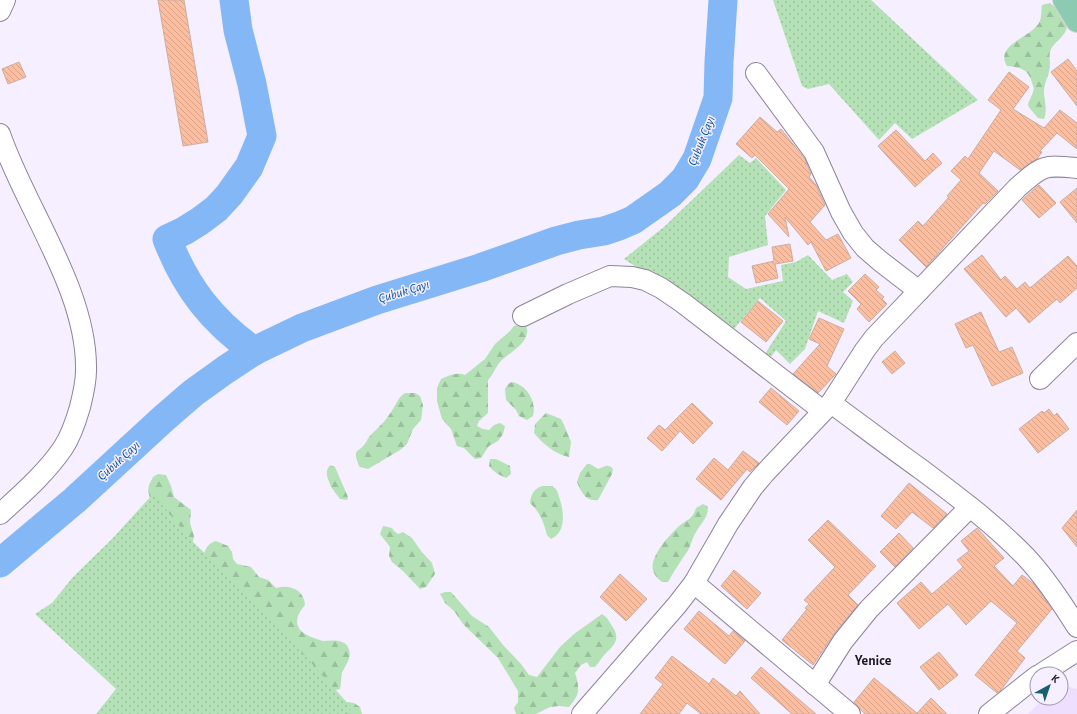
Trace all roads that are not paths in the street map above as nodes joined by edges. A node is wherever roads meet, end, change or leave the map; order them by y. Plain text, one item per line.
1 (5, 0) edge
2 (1064, 0) edge
3 (0, 10) edge
4 (1077, 21) edge
5 (756, 73) dead end
6 (0, 134) edge
7 (1077, 168) edge
8 (919, 291) junction
9 (523, 316) dead end
10 (1077, 343) edge
11 (1040, 379) dead end
12 (827, 407) junction
13 (970, 507) junction
14 (0, 514) edge
15 (694, 582) junction
16 (1077, 627) edge
17 (1077, 651) edge
18 (1054, 666) edge
19 (1029, 682) edge
20 (815, 685) junction
21 (582, 714) edge
22 (848, 714) edge
23 (989, 714) edge

1 - 3 street
2 - 4 main road
5 - 8 street
6 - 14 street
7 - 8 street
8 - 12 street
9 - 12 street
10 - 11 street
12 - 13 street
12 - 15 street
13 - 16 street
13 - 20 street
15 - 20 street
15 - 21 street
17 - 18 street
19 - 23 street
20 - 22 street

